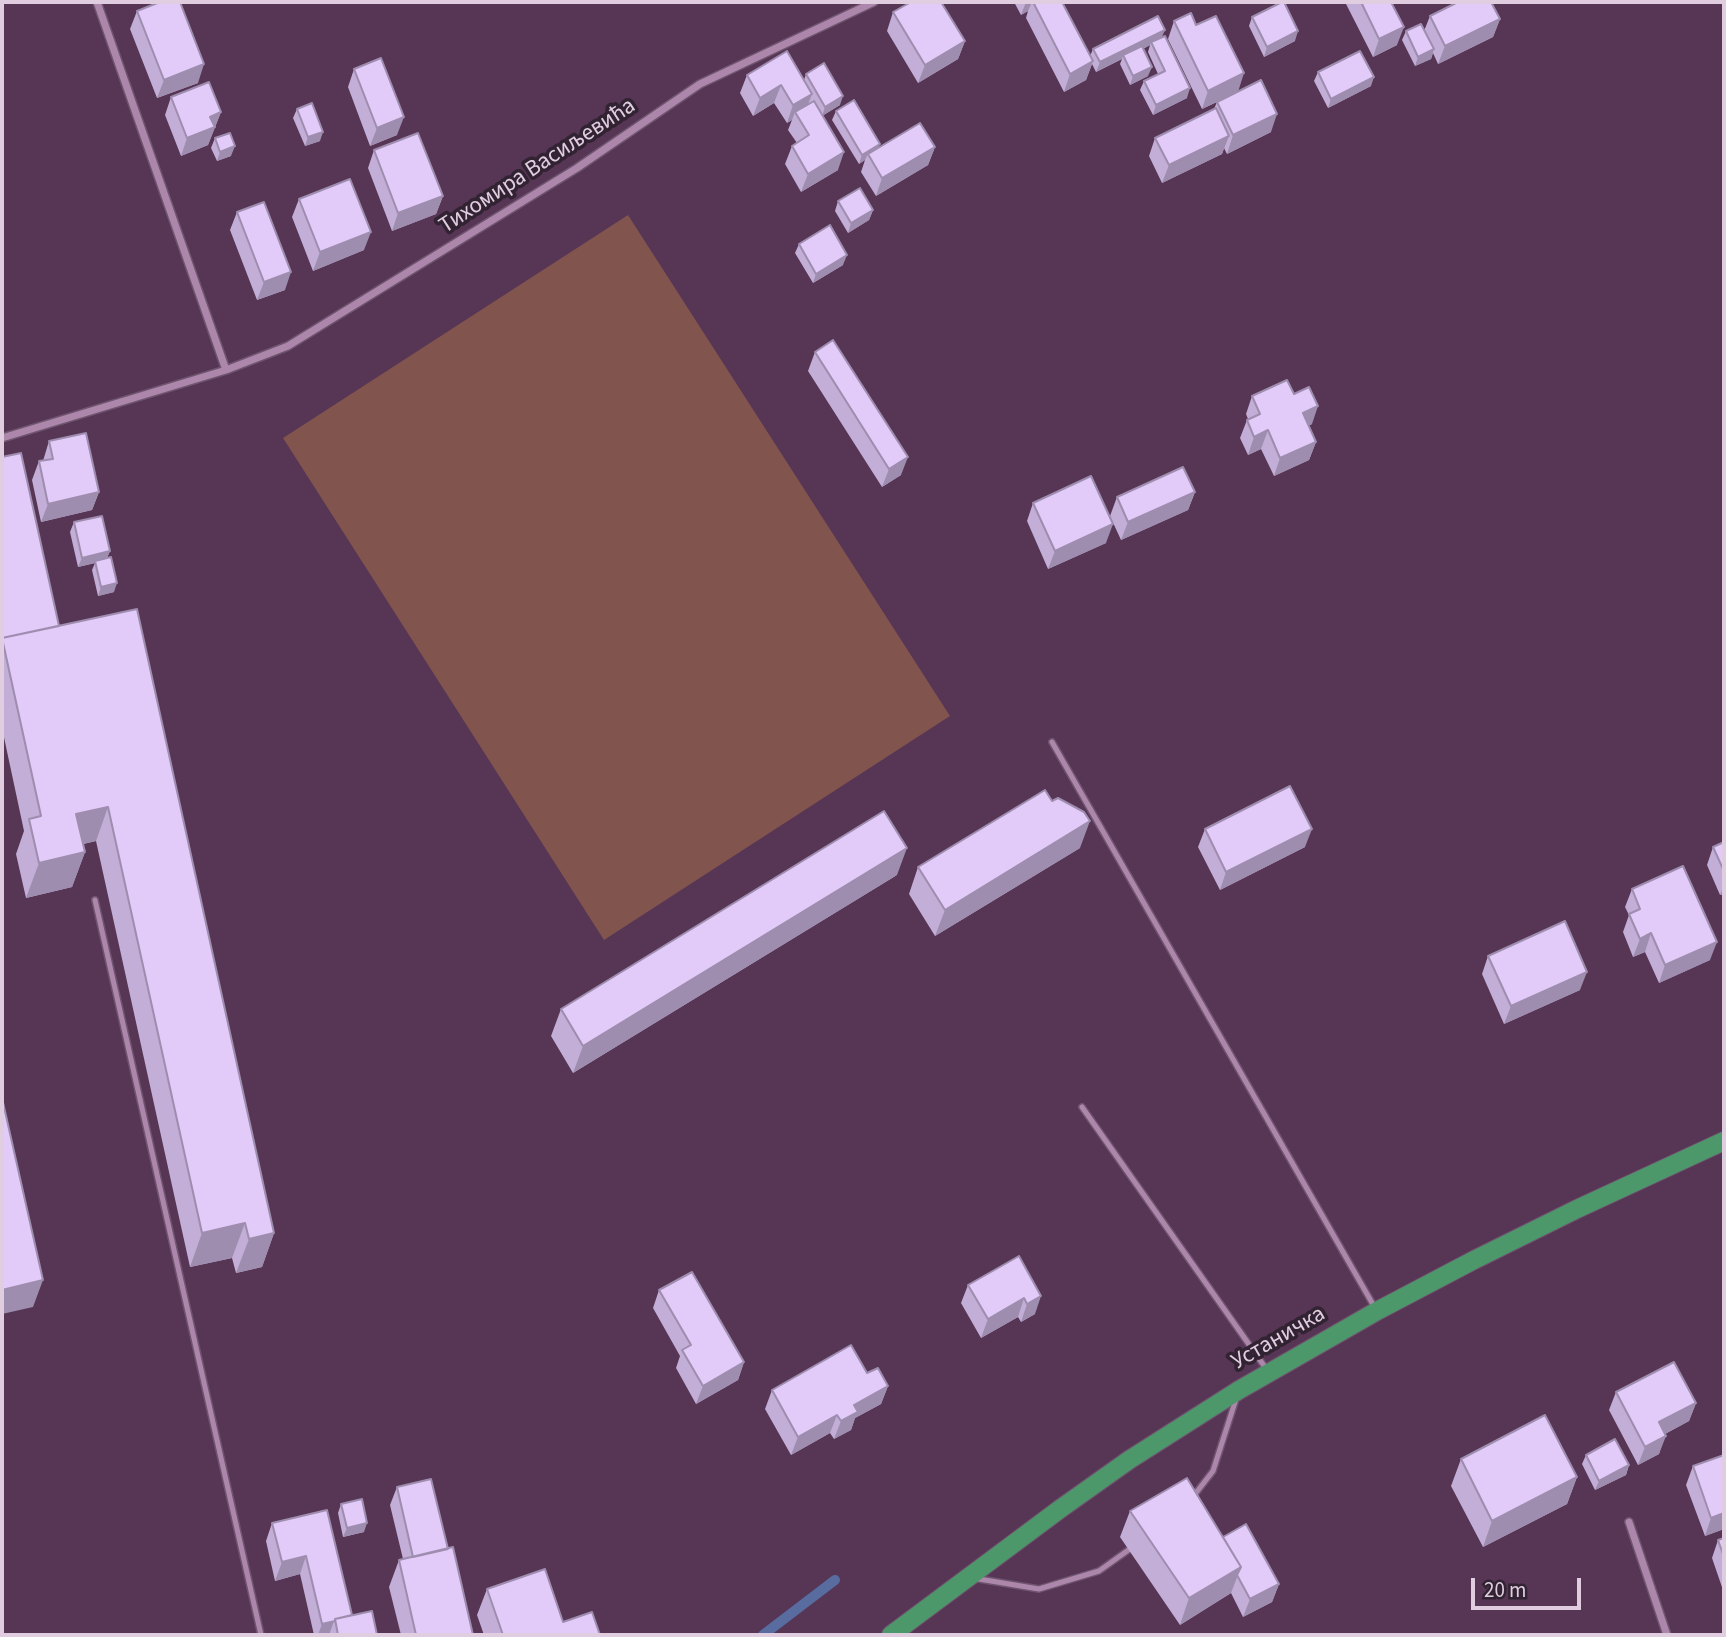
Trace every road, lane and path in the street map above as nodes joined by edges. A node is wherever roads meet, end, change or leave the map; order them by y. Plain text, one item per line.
1 (97, 2) edge
2 (874, 2) edge
3 (226, 370) junction
4 (2, 438) edge
5 (1052, 742) dead end
6 (95, 900) dead end
7 (1082, 1107) dead end
8 (1724, 1141) edge
9 (1377, 1311) junction
10 (1269, 1373) junction
11 (1239, 1390) junction
12 (1189, 1502) edge
13 (1629, 1522) dead end
14 (1140, 1542) edge
15 (967, 1577) junction
16 (261, 1635) edge
17 (891, 1635) edge
18 (1667, 1635) edge

1 - 3 street
2 - 3 street, Тихомира Васиљевића
3 - 4 street, Тихомира Васиљевића
5 - 9 lane
6 - 16 lane
7 - 10 lane
8 - 9 main road, Устаничка
9 - 10 main road, Устаничка
10 - 11 main road, Устаничка
11 - 12 lane
11 - 15 main road, Устаничка
13 - 18 street
14 - 15 lane
15 - 17 main road, Устаничка

